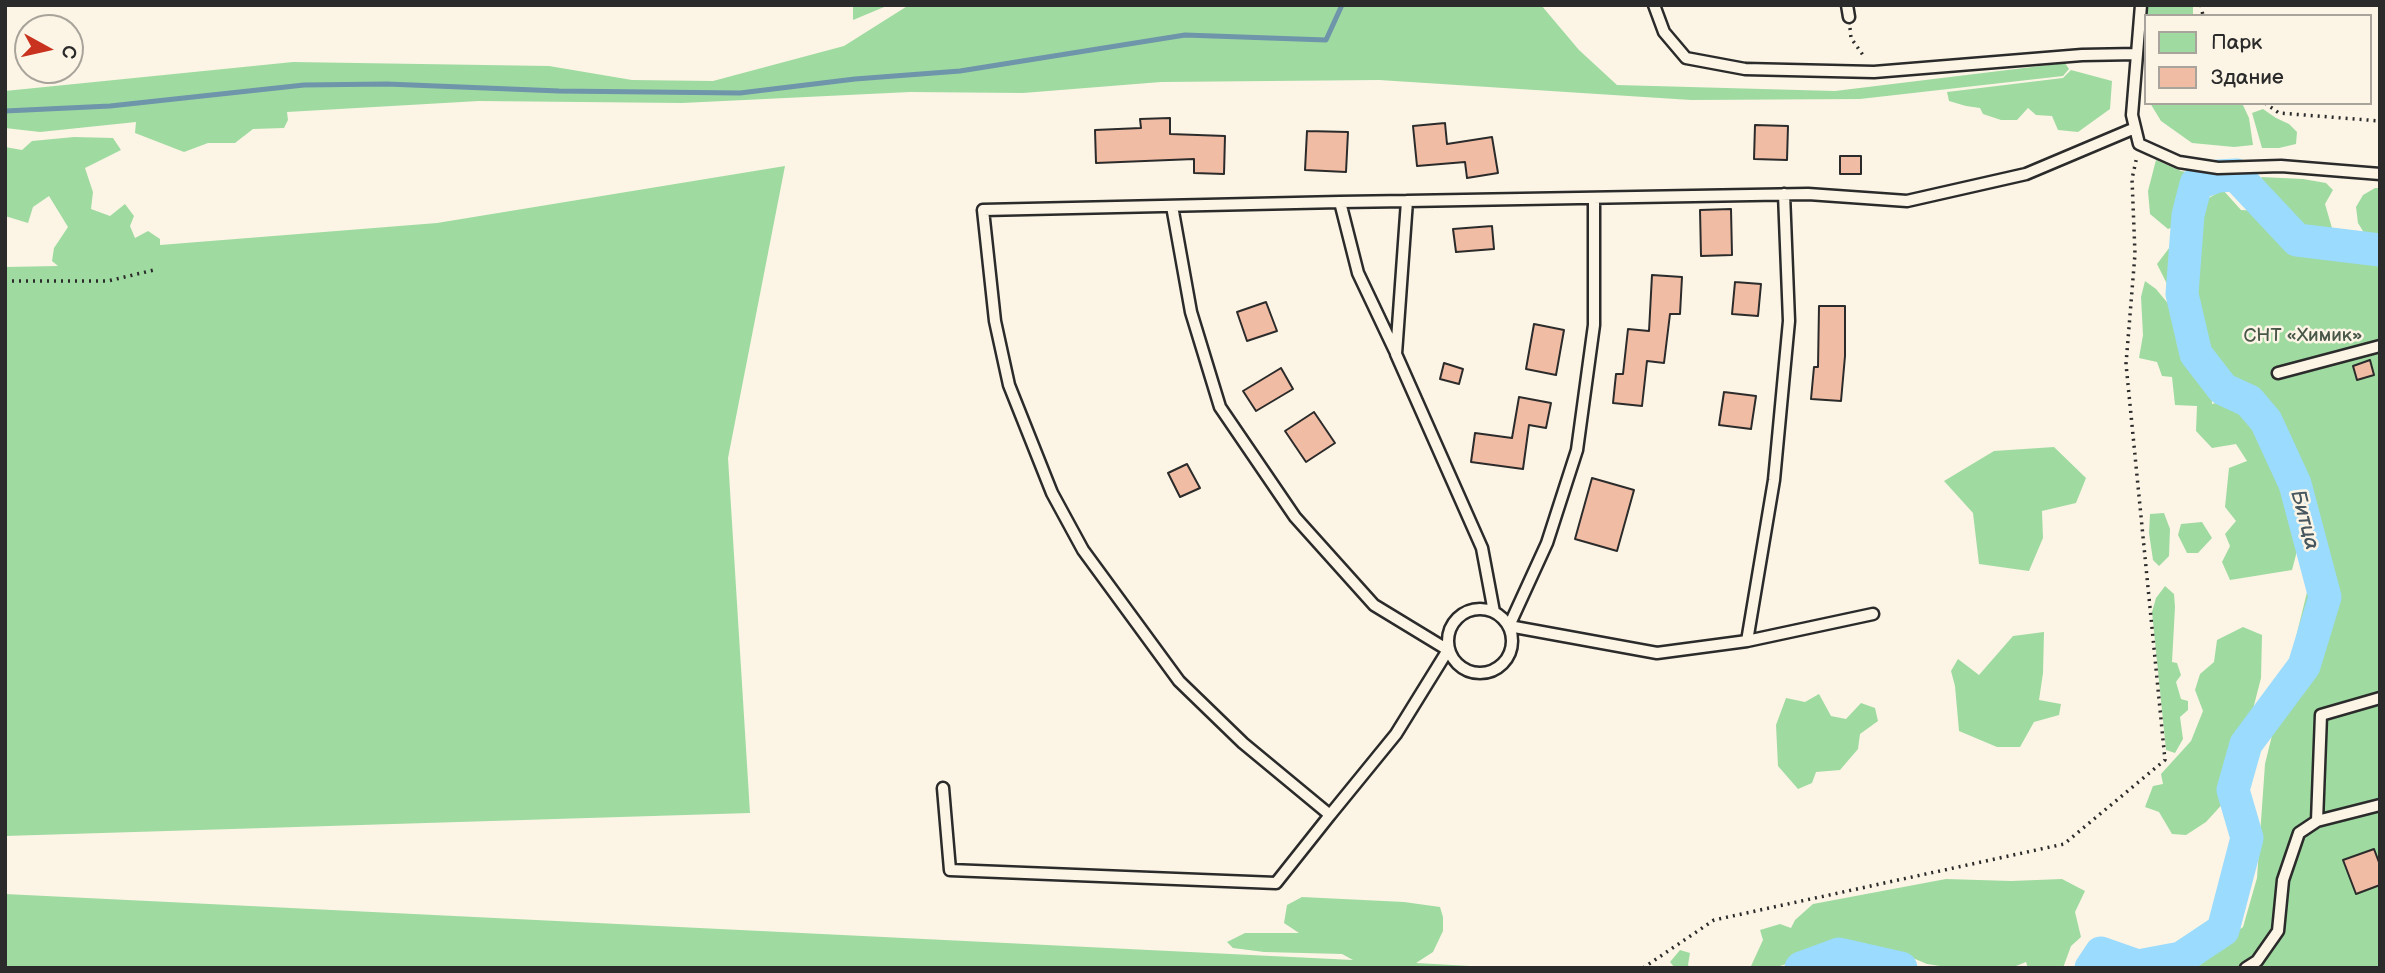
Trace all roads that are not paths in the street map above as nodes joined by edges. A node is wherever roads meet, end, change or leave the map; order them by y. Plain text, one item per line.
1 (1654, 5) edge
2 (1847, 5) edge
3 (2141, 5) edge
4 (1849, 17) road end
5 (2137, 54) junction
6 (2135, 128) junction
7 (2380, 174) edge
8 (1784, 194) junction
9 (1594, 198) junction
10 (1407, 201) junction
11 (1340, 202) junction
12 (1172, 206) junction
13 (2380, 346) edge
14 (1396, 354) junction
15 (2278, 373) dead end
16 (1494, 612) junction
17 (1874, 614) dead end
18 (1509, 626) junction
19 (1747, 640) junction
20 (1448, 650) junction
21 (2380, 698) edge
22 (943, 788) dead end
23 (2380, 805) edge
24 (1330, 815) junction
25 (2317, 821) junction
26 (2246, 968) edge

1 - 5 lane
2 - 4 lane
3 - 5 lane
5 - 6 lane
6 - 7 lane
6 - 8 lane
8 - 9 lane
8 - 19 lane
9 - 10 lane
9 - 18 lane
10 - 11 lane
10 - 14 lane
11 - 12 lane
11 - 14 lane
12 - 20 lane
12 - 24 lane
13 - 15 lane
14 - 16 lane
16 - 18 lane
16 - 20 lane
17 - 19 lane
18 - 19 lane
18 - 20 lane
20 - 24 lane
21 - 25 lane
22 - 24 lane
23 - 25 lane
25 - 26 lane

